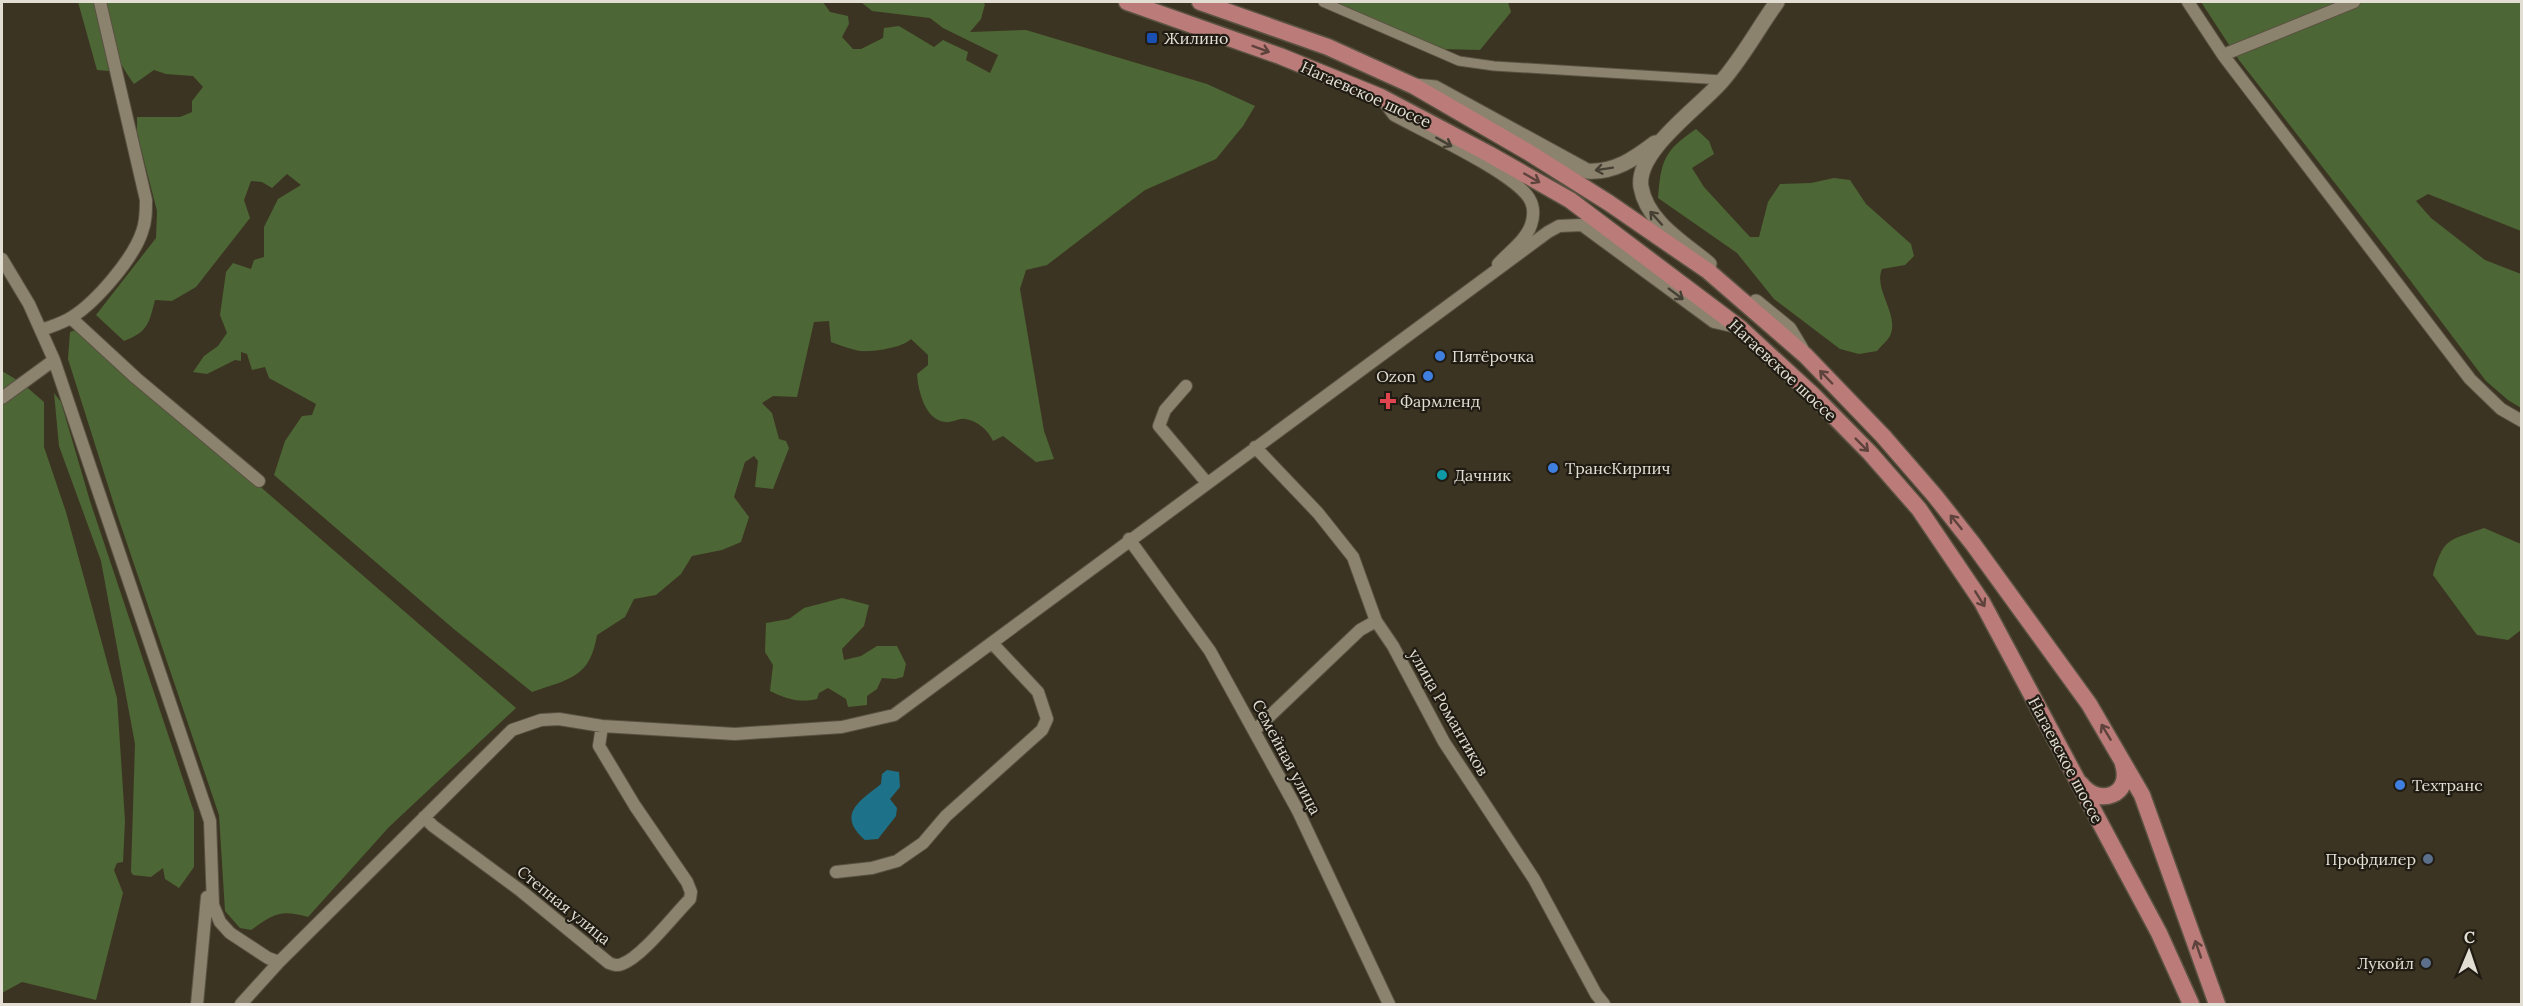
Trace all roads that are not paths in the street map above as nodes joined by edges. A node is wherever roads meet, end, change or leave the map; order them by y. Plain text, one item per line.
1 (100, 2) edge
2 (1127, 2) edge
3 (1200, 2) edge
4 (1323, 2) edge
5 (1777, 2) edge
6 (2188, 2) edge
7 (2354, 2) edge
8 (2223, 55) junction
9 (1723, 80) junction
10 (1414, 86) junction
11 (1381, 97) junction
12 (1672, 130) junction
13 (2, 259) edge
14 (1488, 276) junction
15 (71, 318) junction
16 (1740, 328) junction
17 (42, 330) junction
18 (1806, 356) junction
19 (54, 360) junction
20 (1186, 386) dead end
21 (2, 398) edge
22 (2522, 421) edge
23 (1255, 447) junction
24 (259, 481) dead end
25 (1207, 483) junction
26 (1129, 539) junction
27 (1376, 621) junction
28 (992, 643) junction
29 (602, 726) junction
30 (1254, 731) junction
31 (2118, 752) junction
32 (2073, 774) junction
33 (424, 818) junction
34 (211, 860) junction
35 (836, 872) dead end
36 (279, 962) junction
37 (197, 1005) edge
38 (241, 1005) edge
39 (1389, 1005) edge
40 (1604, 1005) edge
41 (2191, 1005) edge
42 (2217, 1005) edge

1 - 15 street
2 -> 11 main road, Нагаевское шоссе
3 - 10 main road, Нагаевское шоссе
4 - 9 street
5 - 9 street
6 - 8 street
7 - 8 street
8 - 22 street
9 - 12 street
12 -> 10 street
10 - 18 main road, Нагаевское шоссе
11 -> 14 street
11 -> 16 main road, Нагаевское шоссе
18 -> 12 street
13 - 17 street
14 -> 16 street
14 - 23 street
15 - 17 street
15 - 24 street
16 -> 32 main road, Нагаевское шоссе
17 - 19 street
31 -> 18 main road, Нагаевское шоссе
19 - 21 street
19 - 34 street
20 - 25 street
23 - 25 street
23 - 27 street, улица Романтиков
25 - 26 street
26 - 28 street
26 - 30 street, Семейная улица
27 - 30 street
27 - 40 street, улица Романтиков
28 - 29 street
28 - 35 street
29 - 33 street
29 - 33 street, Степная улица
30 - 39 street, Семейная улица
31 - 32 main road
42 -> 31 main road, Нагаевское шоссе
32 - 41 main road, Нагаевское шоссе
33 - 36 street
34 - 36 street
34 - 37 street
36 - 38 street

